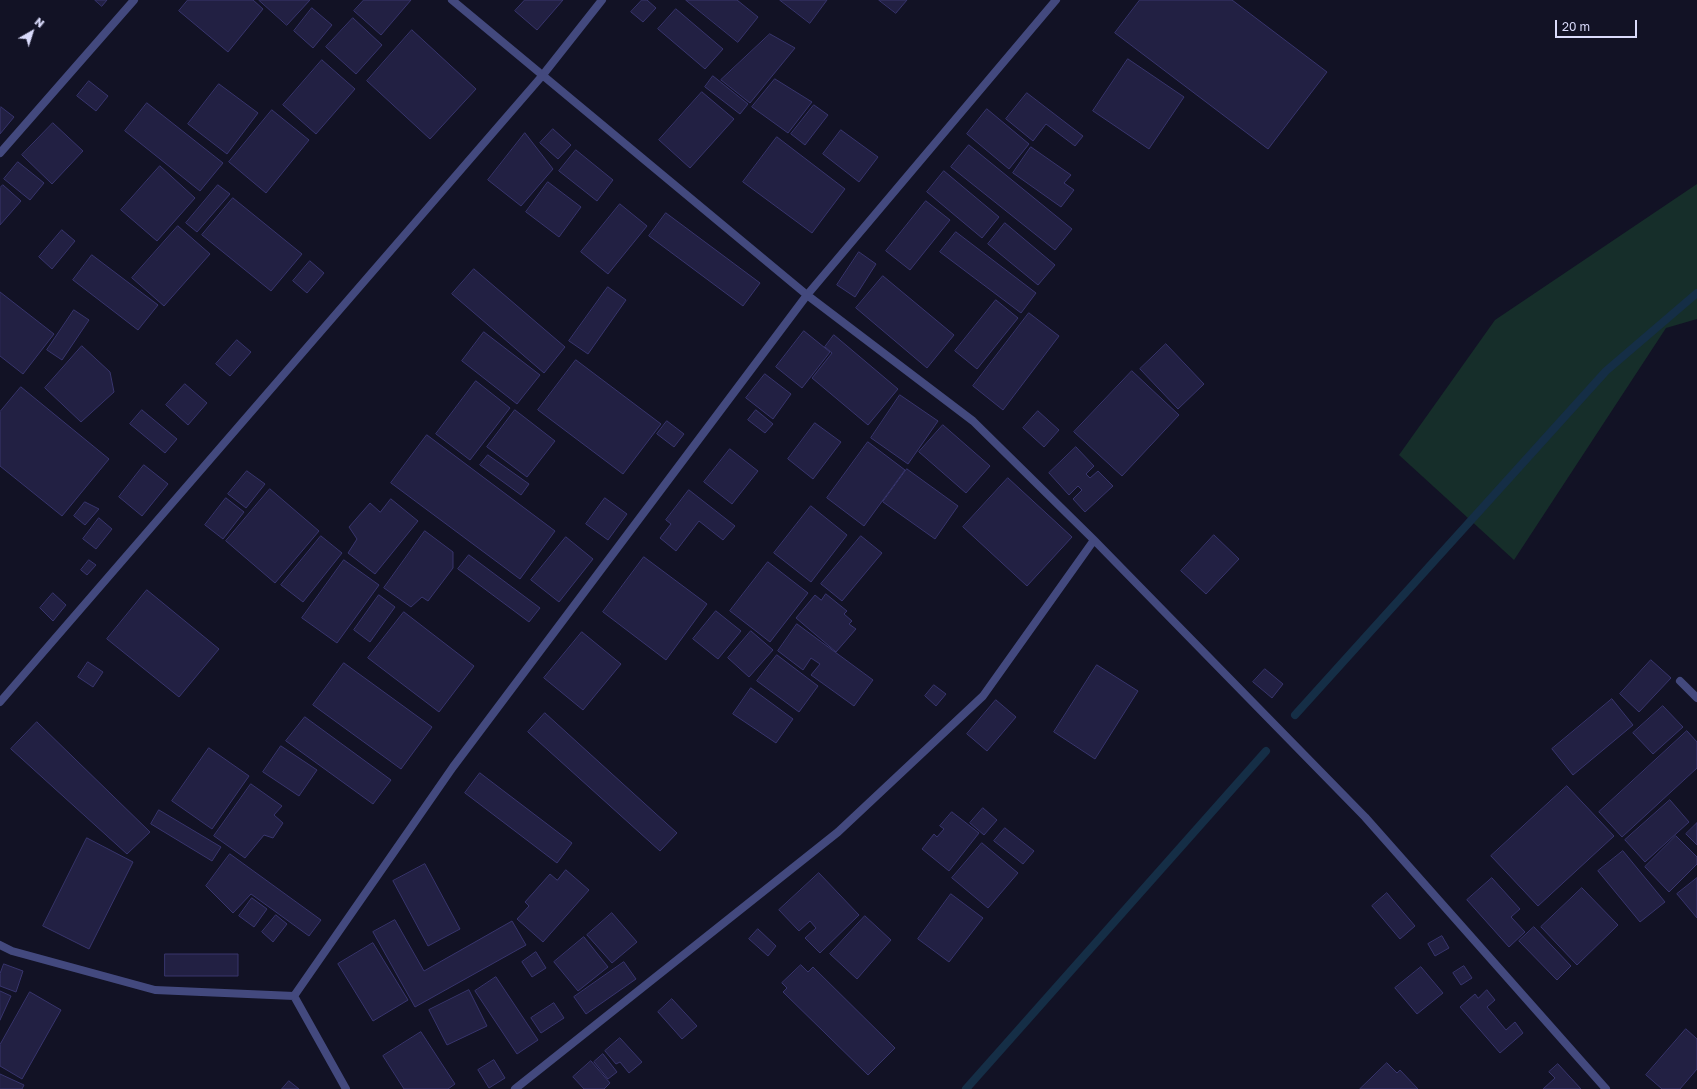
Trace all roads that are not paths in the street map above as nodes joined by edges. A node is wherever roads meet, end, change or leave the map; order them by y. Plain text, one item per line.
1 (134, 0) edge
2 (452, 0) edge
3 (602, 0) edge
4 (1056, 0) edge
5 (542, 76) junction
6 (0, 154) edge
7 (807, 295) junction
8 (1094, 540) junction
9 (1680, 680) dead end
10 (1697, 698) edge
11 (0, 702) edge
12 (0, 945) edge
13 (294, 996) junction
14 (346, 1089) edge
15 (515, 1089) edge
16 (1606, 1089) edge

1 - 6 street
2 - 5 street
3 - 5 street
4 - 7 street
5 - 7 street
5 - 11 street
7 - 8 street
7 - 13 street
8 - 15 street
8 - 16 street
9 - 10 street
12 - 13 street
13 - 14 street

